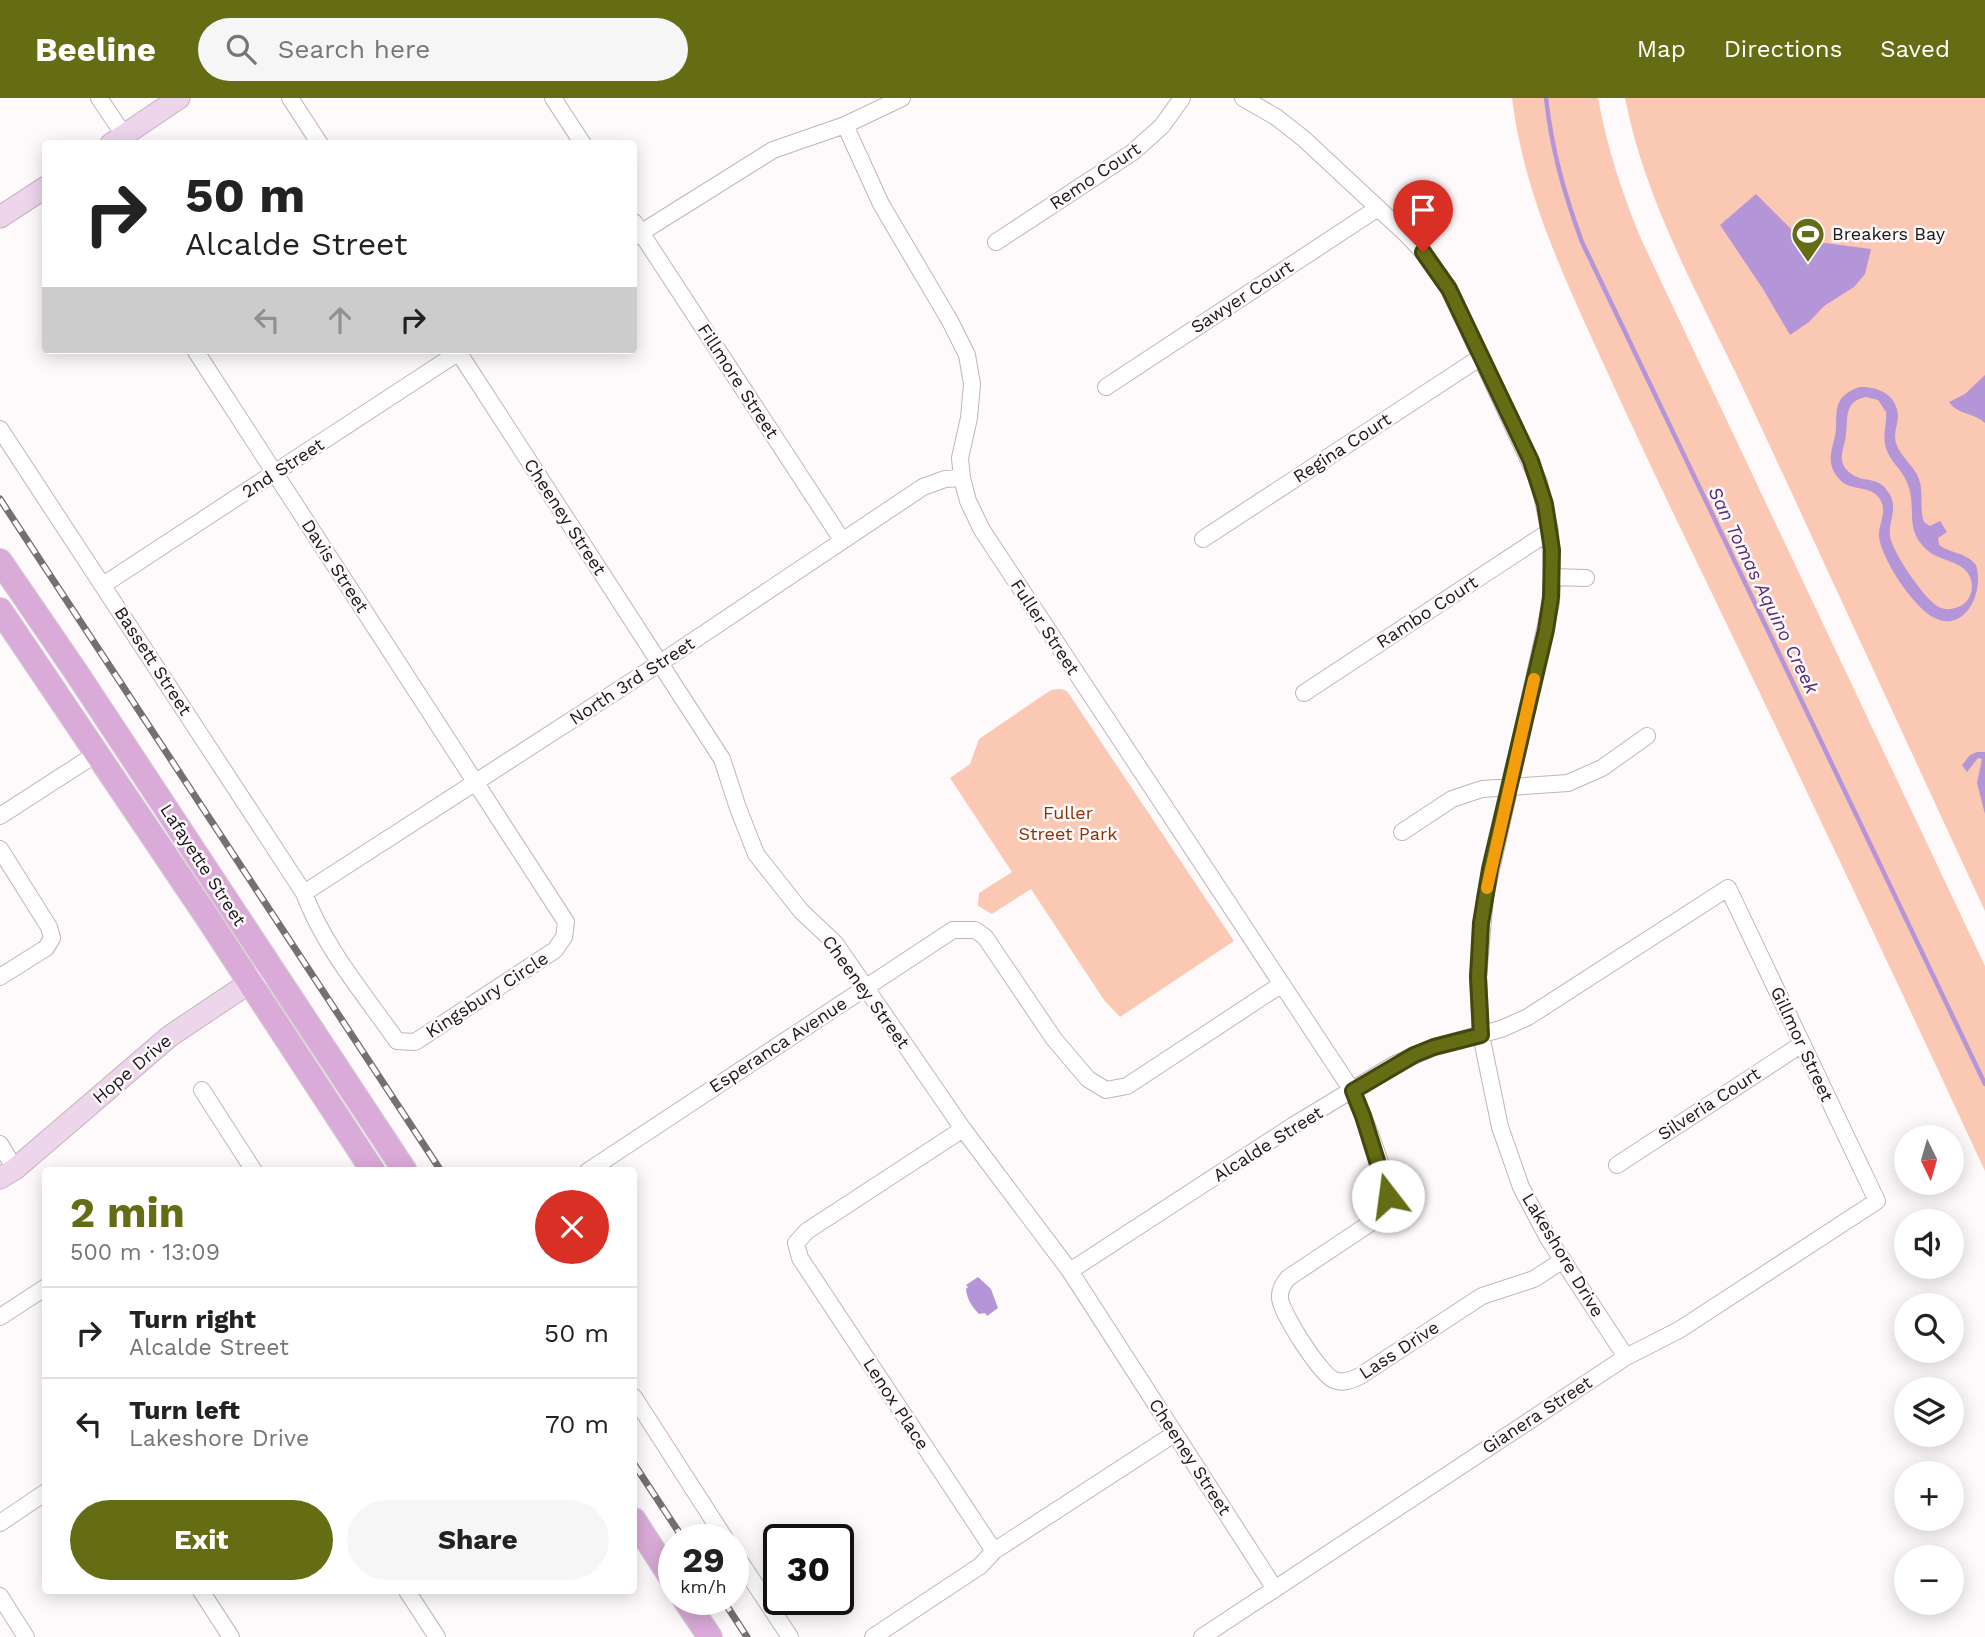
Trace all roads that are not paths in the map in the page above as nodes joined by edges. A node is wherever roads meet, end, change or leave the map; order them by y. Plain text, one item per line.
1 (99, 98) edge
2 (179, 98) edge
3 (290, 98) edge
4 (554, 98) edge
5 (902, 98) edge
6 (1182, 98) edge
7 (1242, 98) edge
8 (845, 125) junction
9 (118, 139) edge
10 (317, 140) edge
11 (580, 140) edge
12 (42, 190) edge
13 (1378, 208) junction
14 (0, 217) edge
15 (637, 230) edge
16 (637, 232) edge
17 (996, 242) dead end
18 (198, 354) edge
19 (454, 354) edge
20 (461, 354) edge
21 (1480, 357) junction
22 (1106, 387) dead end
23 (0, 429) edge
24 (275, 473) junction
25 (962, 478) junction
26 (1550, 531) junction
27 (1203, 539) dead end
28 (842, 540) junction
29 (0, 561) edge
30 (1552, 577) junction
31 (1586, 578) dead end
32 (103, 585) junction
33 (0, 610) edge
34 (660, 663) junction
35 (1304, 693) dead end
36 (1647, 736) dead end
37 (96, 754) junction
38 (475, 783) junction
39 (1509, 787) junction
40 (0, 817) edge
41 (1402, 832) dead end
42 (0, 849) edge
43 (1728, 888) joint
44 (304, 893) junction
45 (271, 968) junction
46 (0, 977) edge
47 (249, 982) junction
48 (1282, 984) junction
49 (865, 988) junction
50 (1481, 1035) junction
51 (1802, 1044) junction
52 (202, 1090) dead end
53 (1353, 1091) junction
54 (963, 1129) junction
55 (0, 1144) edge
56 (1617, 1165) dead end
57 (251, 1167) edge
58 (370, 1167) edge
59 (401, 1167) edge
60 (594, 1167) edge
61 (7, 1173) edge
62 (1877, 1201) joint
63 (1563, 1261) junction
64 (1070, 1271) junction
65 (42, 1290) edge
66 (0, 1317) edge
67 (1626, 1357) junction
68 (637, 1402) edge
69 (1174, 1434) junction
70 (42, 1495) edge
71 (0, 1523) edge
72 (716, 1524) edge
73 (637, 1525) edge
74 (994, 1551) junction
75 (658, 1557) edge
76 (749, 1574) edge
77 (1275, 1589) junction
78 (203, 1594) edge
79 (409, 1594) edge
80 (0, 1597) edge
81 (695, 1615) edge
82 (26, 1637) edge
83 (231, 1637) edge
84 (437, 1637) edge
85 (710, 1637) edge
86 (790, 1637) edge
87 (873, 1637) edge
88 (1202, 1637) edge

1 - 9 street
2 - 9 street
3 - 10 street
4 - 11 street
5 - 8 street
6 - 17 street, Remo Court
7 - 13 street, Lakeshore Drive
8 - 15 street
8 - 25 street, Fuller Street
12 - 14 street
13 - 21 street, Lakeshore Drive
13 - 22 street, Sawyer Court
16 - 28 street, Fillmore Street
18 - 24 street, Davis Street
19 - 24 street, 2nd Street
20 - 34 street, Cheeney Street
21 - 26 street, Lakeshore Drive
21 - 27 street, Regina Court
23 - 32 street, Bassett Street
24 - 32 street, 2nd Street
24 - 38 street, Davis Street
25 - 28 street, North 3rd Street
25 - 48 street, Fuller Street
26 - 30 street, Lakeshore Drive
26 - 35 street, Rambo Court
28 - 34 street, North 3rd Street
29 - 45 main road, Lafayette Street
30 - 31 street
30 - 39 street, Lakeshore Drive
32 - 44 street, Bassett Street
33 - 37 main road, Lafayette Street
34 - 38 street, North 3rd Street
34 - 49 street, Cheeney Street
36 - 39 street
37 - 40 street
37 - 47 main road, Lafayette Street
38 - 44 street, North 3rd Street
38 - 44 street, Kingsbury Circle
39 - 41 street
39 - 50 street, Lakeshore Drive
42 - 46 street
43 - 50 street, Alcalde Street
43 - 51 street, Gillmor Street
45 - 47 street, Hope Drive
45 - 59 main road, Lafayette Street
47 - 58 main road, Lafayette Street
47 - 61 street, Hope Drive
48 - 49 street, Esperanca Avenue
48 - 53 street, Fuller Street
49 - 54 street, Cheeney Street
49 - 60 street, Esperanca Avenue
50 - 53 street, Alcalde Street
50 - 63 street, Lakeshore Drive
51 - 56 street, Silveria Court
51 - 62 street, Gillmor Street
52 - 57 street
53 - 63 street, Lass Drive
53 - 64 street, Alcalde Street
54 - 64 street, Cheeney Street
54 - 74 street, Lenox Place
55 - 61 street
62 - 67 street, Gianera Street
63 - 67 street, Lakeshore Drive
64 - 69 street, Cheeney Street
65 - 66 street
67 - 77 street, Gianera Street
68 - 72 street
69 - 74 street
69 - 77 street, Cheeney Street
70 - 71 street
73 - 75 main road
74 - 87 street
76 - 86 street
77 - 88 street, Gianera Street
78 - 83 street
79 - 84 street
80 - 82 street
81 - 85 main road

